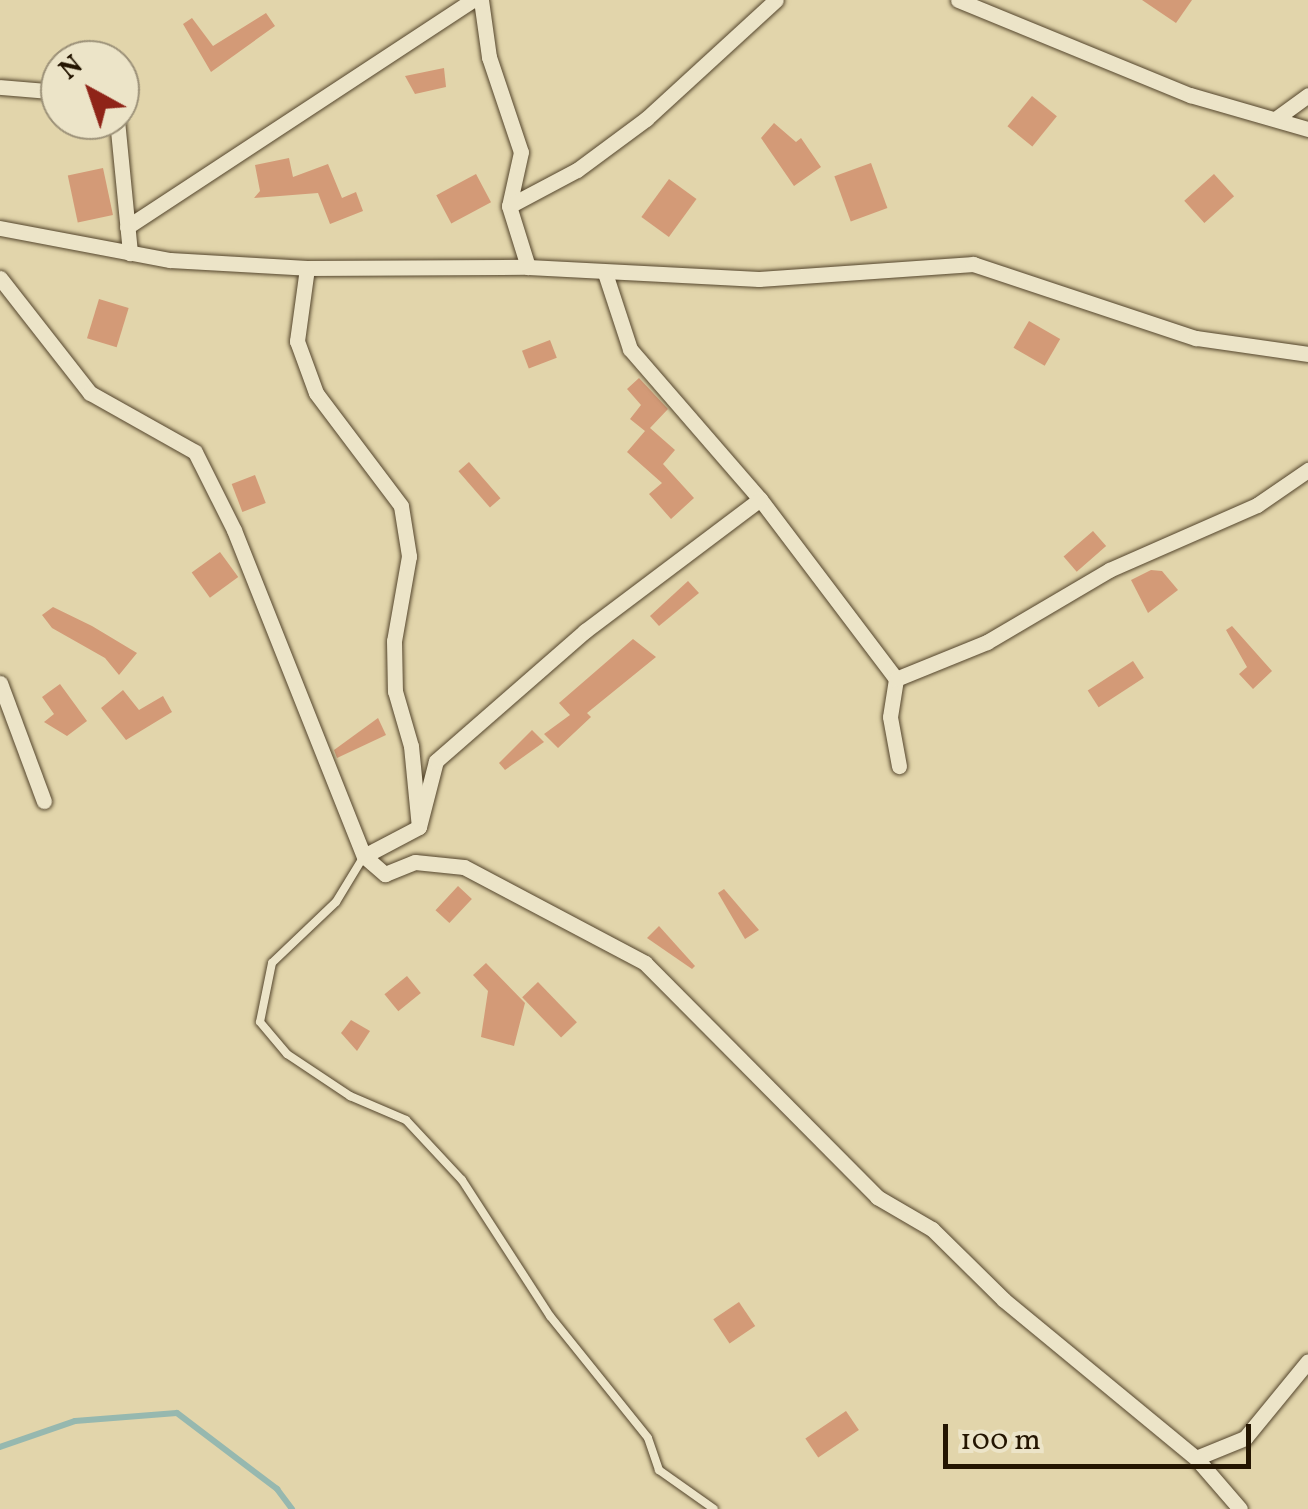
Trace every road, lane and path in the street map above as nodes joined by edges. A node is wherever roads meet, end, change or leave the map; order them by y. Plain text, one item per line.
1 (473, 0) edge
2 (481, 0) edge
3 (776, 0) edge
4 (958, 0) edge
5 (0, 87) edge
6 (40, 90) edge
7 (1308, 94) edge
8 (1278, 117) junction
9 (1308, 128) edge
10 (119, 140) edge
11 (509, 206) junction
12 (127, 227) junction
13 (0, 228) edge
14 (130, 252) junction
15 (306, 268) junction
16 (528, 268) junction
17 (605, 273) junction
18 (0, 278) edge
19 (1308, 354) edge
20 (1308, 470) edge
21 (760, 499) junction
22 (896, 679) junction
23 (0, 683) edge
24 (899, 766) dead end
25 (44, 801) dead end
26 (419, 826) junction
27 (364, 856) junction
28 (1308, 1361) edge
29 (1196, 1458) junction
30 (714, 1509) edge
31 (1240, 1509) edge

1 - 12 street
2 - 11 street
3 - 11 street
4 - 8 street
5 - 6 street
7 - 8 street
8 - 9 street
10 - 12 street
11 - 16 street
12 - 14 street
13 - 14 street
14 - 15 street
15 - 16 street
15 - 26 street
16 - 17 street
17 - 19 street
17 - 21 street
18 - 27 street
20 - 22 street
21 - 22 street
21 - 26 street
22 - 24 street
23 - 25 street
26 - 27 street
27 - 29 street
27 - 30 lane
28 - 29 street
29 - 31 street

